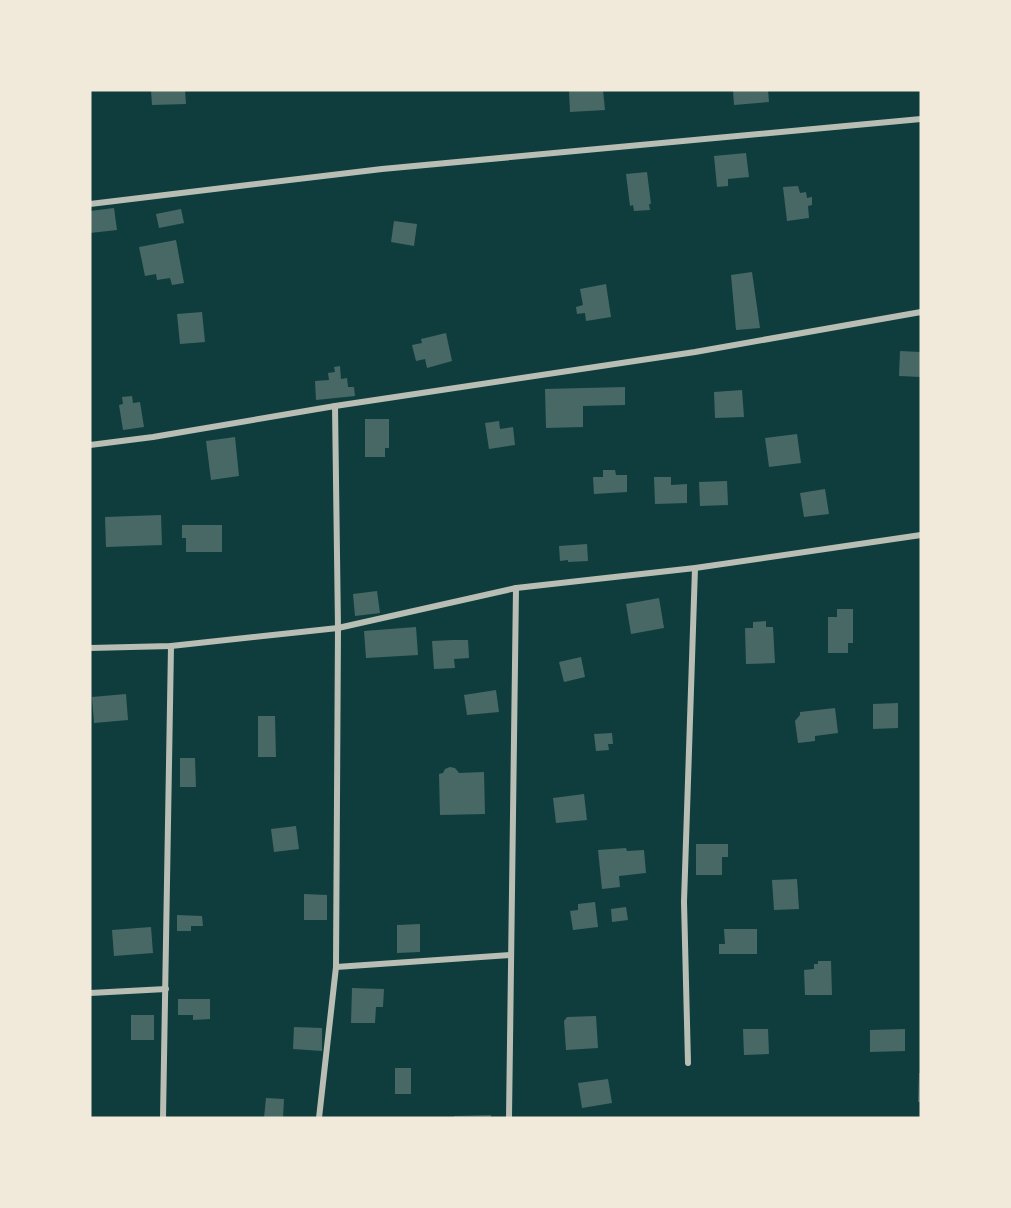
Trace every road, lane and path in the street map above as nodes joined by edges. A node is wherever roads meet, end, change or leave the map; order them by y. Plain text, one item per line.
1 (921, 119) edge
2 (90, 204) edge
3 (921, 312) edge
4 (335, 406) junction
5 (90, 445) edge
6 (921, 535) edge
7 (695, 568) junction
8 (516, 588) junction
9 (338, 628) junction
10 (171, 646) junction
11 (90, 648) edge
12 (511, 955) junction
13 (336, 967) junction
14 (166, 989) junction
15 (90, 993) edge
16 (688, 1063) dead end
17 (164, 1118) edge
18 (319, 1118) edge
19 (508, 1118) edge

1 - 2 street
3 - 4 street
4 - 5 street
4 - 9 street
6 - 7 street
7 - 8 street
7 - 16 street
8 - 9 street
8 - 12 street
9 - 10 street
9 - 13 street
10 - 11 street
10 - 14 street
12 - 13 street
12 - 19 street
13 - 18 street
14 - 15 street
14 - 17 street

